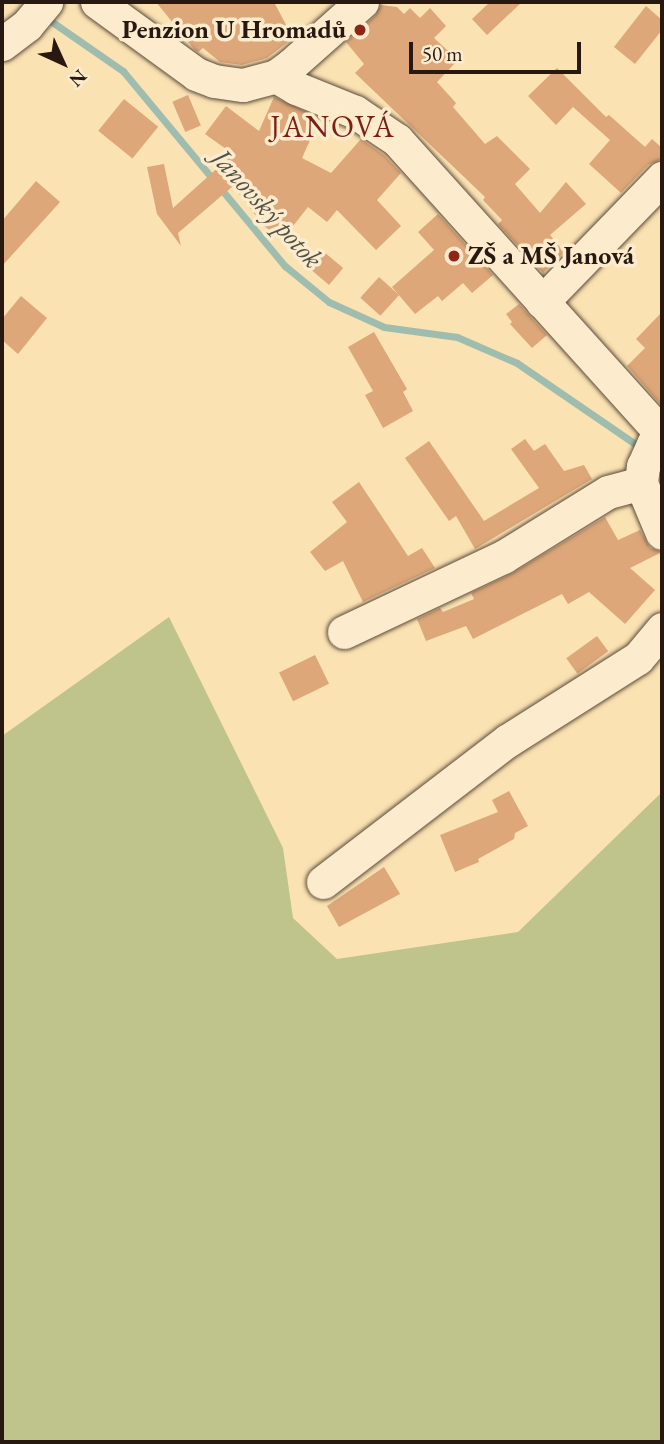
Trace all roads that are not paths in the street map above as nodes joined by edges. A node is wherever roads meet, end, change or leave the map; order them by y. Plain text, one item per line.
1 (362, 2) edge
2 (114, 6) edge
3 (276, 76) junction
4 (662, 178) edge
5 (541, 302) junction
6 (652, 452) edge
7 (662, 533) edge
8 (662, 629) edge
9 (344, 632) dead end
10 (323, 882) dead end

1 - 3 street
2 - 3 street
3 - 5 street
4 - 5 street
5 - 6 street
6 - 7 street
6 - 9 street
8 - 10 street

